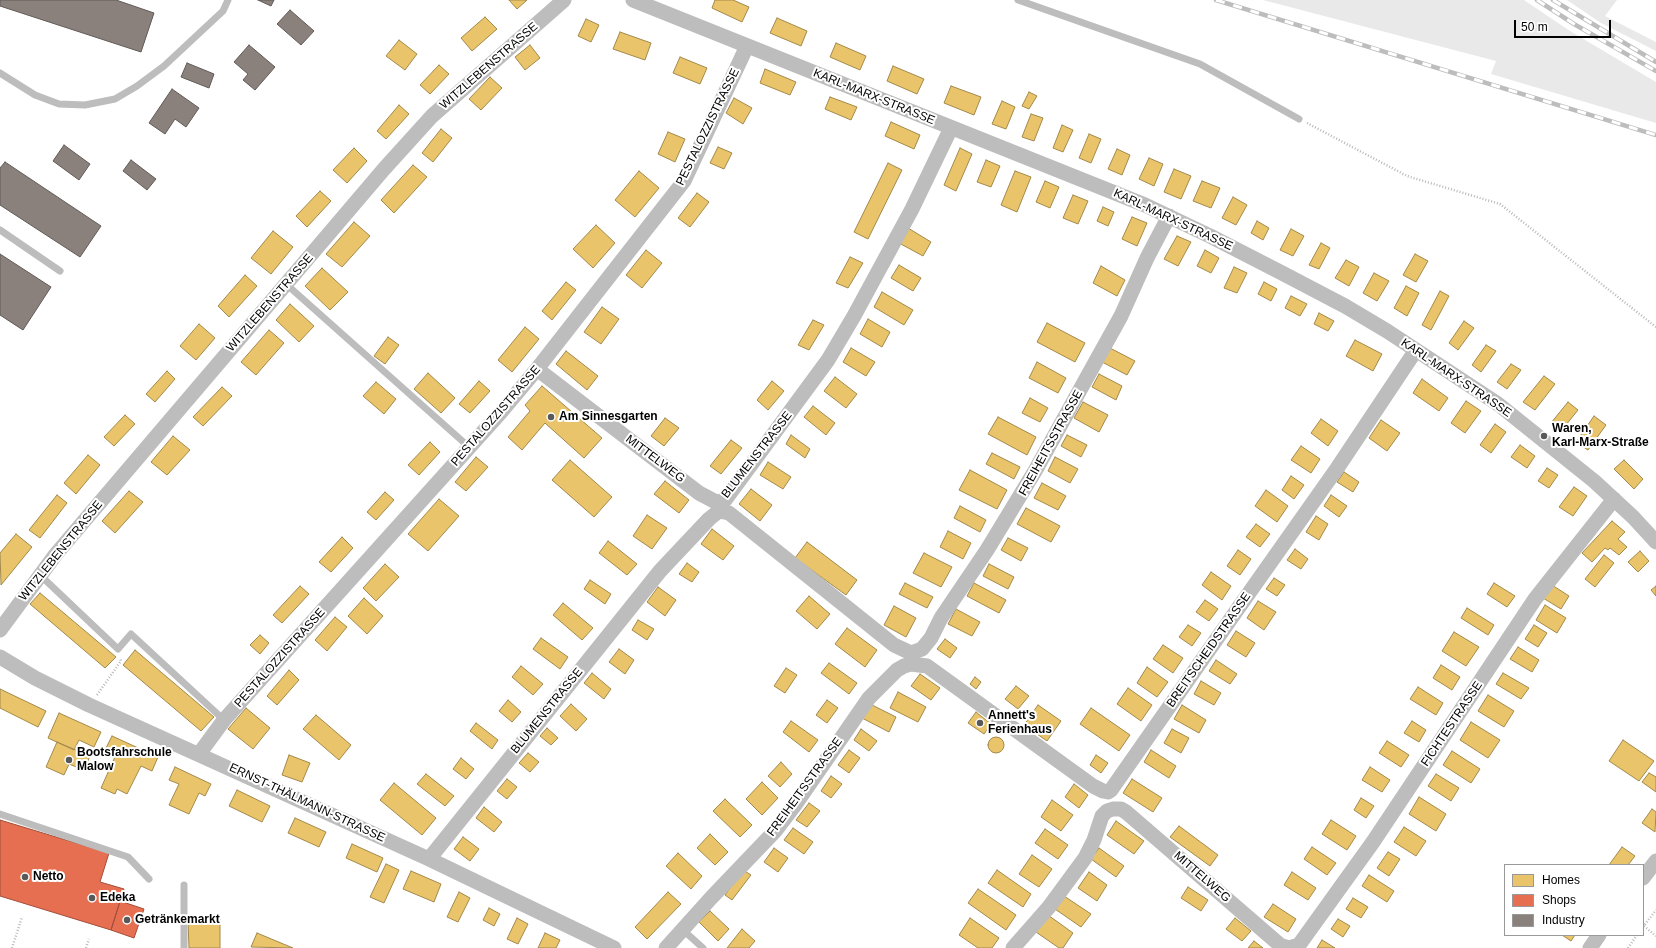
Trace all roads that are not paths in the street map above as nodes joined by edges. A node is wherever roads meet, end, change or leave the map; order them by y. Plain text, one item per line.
1 (228, 0) edge
2 (564, 0) edge
3 (633, 0) edge
4 (1018, 0) edge
5 (747, 46) junction
6 (0, 73) edge
7 (1299, 119) road end
8 (951, 128) junction
9 (1169, 216) junction
10 (0, 230) edge
11 (60, 271) dead end
12 (276, 291) junction
13 (1416, 350) junction
14 (537, 369) junction
15 (469, 447) junction
16 (1614, 499) junction
17 (719, 507) junction
18 (1656, 542) edge
19 (42, 568) junction
20 (4, 621) edge
21 (0, 657) edge
22 (911, 658) junction
23 (224, 720) junction
24 (199, 754) junction
25 (1108, 792) junction
26 (1111, 809) junction
27 (0, 814) edge
28 (428, 859) junction
29 (1656, 861) edge
30 (1644, 877) edge
31 (149, 879) dead end
32 (184, 885) dead end
33 (683, 930) junction
34 (1598, 936) edge
35 (184, 948) edge
36 (614, 948) edge
37 (666, 948) edge
38 (703, 948) edge
39 (1013, 948) edge
40 (1291, 948) edge
41 (1590, 948) edge

1 - 6 lane
2 - 12 street, WITZLEBENSTRASSE
3 - 5 street, KARL-MARX-STRASSE
4 - 7 lane
5 - 8 street, KARL-MARX-STRASSE
5 - 14 street, PESTALOZZISTRASSE
8 - 9 street, KARL-MARX-STRASSE
8 - 17 street, BLUMENSTRASSE
9 - 13 street, KARL-MARX-STRASSE
9 - 22 street, FREIHEITSSTRASSE
10 - 11 lane
12 - 15 lane
12 - 19 street, WITZLEBENSTRASSE
13 - 16 street, KARL-MARX-STRASSE
13 - 25 street, BREITSCHEIDSTRASSE
14 - 15 street, PESTALOZZISTRASSE
14 - 17 street, MITTELWEG
15 - 23 street, PESTALOZZISTRASSE
16 - 18 street, KARL-MARX-STRASSE
16 - 40 street, FICHTESTRASSE
17 - 22 street
17 - 28 street, BLUMENSTRASSE
19 - 20 street, WITZLEBENSTRASSE
19 - 23 lane
21 - 24 street, ERNST-THÄLMANN-STRASSE
22 - 25 street
22 - 33 street, FREIHEITSSTRASSE
23 - 24 street, PESTALOZZISTRASSE
24 - 28 street, ERNST-THÄLMANN-STRASSE
25 - 26 lane
26 - 39 street
26 - 40 street, MITTELWEG
27 - 31 lane
28 - 36 street, ERNST-THÄLMANN-STRASSE
29 - 30 street
32 - 35 lane
33 - 37 street, FREIHEITSSTRASSE
33 - 38 lane
34 - 41 street

